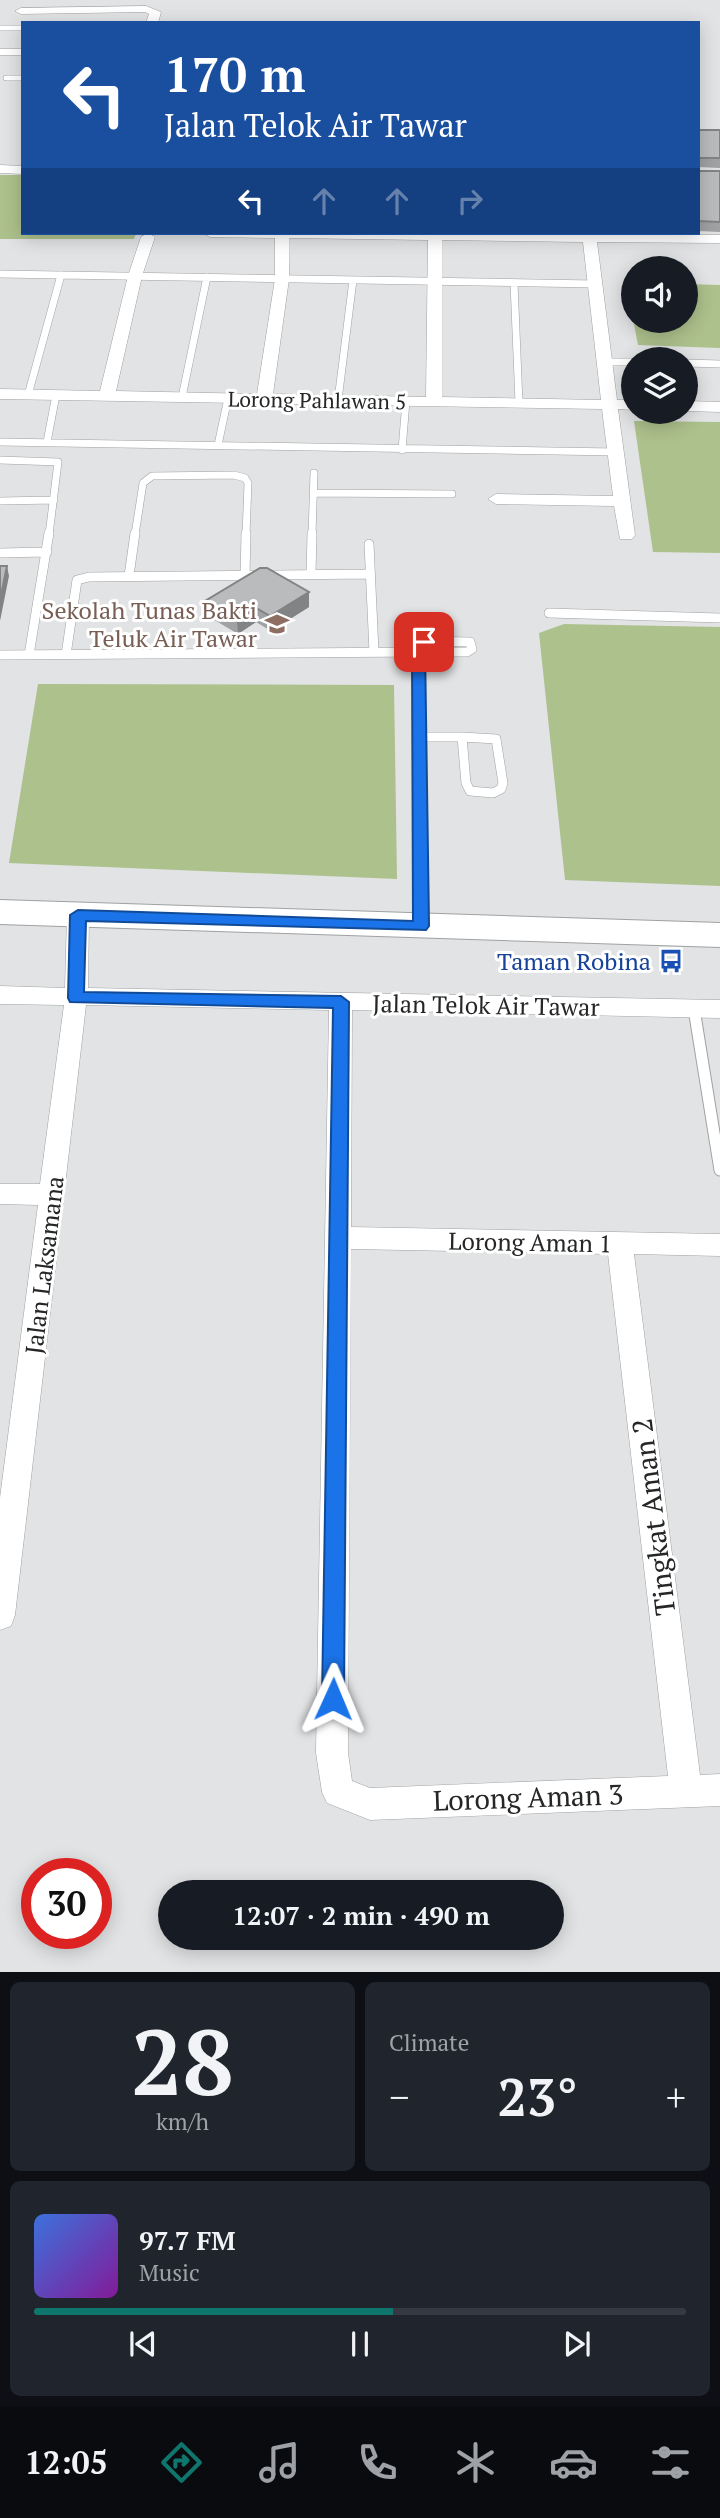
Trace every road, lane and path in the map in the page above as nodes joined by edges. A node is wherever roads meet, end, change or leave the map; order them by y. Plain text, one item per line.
1 (21, 11) dead end
2 (153, 21) edge
3 (1, 28) edge
4 (21, 28) edge
5 (0, 52) edge
6 (21, 52) edge
7 (6, 78) dead end
8 (21, 78) edge
9 (0, 169) edge
10 (21, 170) edge
11 (149, 235) edge
12 (290, 235) edge
13 (362, 235) edge
14 (477, 235) edge
15 (435, 236) junction
16 (589, 237) junction
17 (720, 239) edge
18 (0, 274) edge
19 (61, 275) junction
20 (135, 276) junction
21 (207, 278) junction
22 (282, 279) junction
23 (353, 280) junction
24 (435, 281) junction
25 (514, 283) junction
26 (595, 284) junction
27 (604, 362) junction
28 (621, 362) edge
29 (698, 363) edge
30 (720, 364) edge
31 (0, 394) edge
32 (28, 395) junction
33 (56, 395) junction
34 (107, 396) junction
35 (182, 397) junction
36 (228, 398) junction
37 (264, 399) junction
38 (338, 400) junction
39 (406, 401) junction
40 (434, 402) junction
41 (519, 403) junction
42 (610, 405) junction
43 (621, 405) edge
44 (698, 406) edge
45 (720, 407) edge
46 (0, 442) edge
47 (47, 442) junction
48 (218, 445) junction
49 (402, 450) junction
50 (616, 452) junction
51 (0, 460) edge
52 (314, 473) dead end
53 (314, 493) junction
54 (452, 494) dead end
55 (496, 499) dead end
56 (54, 500) junction
57 (0, 501) edge
58 (622, 501) junction
59 (626, 535) dead end
60 (369, 544) dead end
61 (47, 552) junction
62 (0, 553) edge
63 (311, 574) junction
64 (370, 574) junction
65 (245, 575) junction
66 (129, 576) junction
67 (549, 613) dead end
68 (720, 618) edge
69 (374, 652) junction
70 (419, 653) junction
71 (66, 654) junction
72 (0, 655) edge
73 (29, 655) junction
74 (421, 737) junction
75 (462, 737) junction
76 (0, 912) edge
77 (78, 915) junction
78 (421, 926) junction
79 (720, 934) edge
80 (0, 996) edge
81 (76, 998) junction
82 (341, 1002) junction
83 (694, 1009) junction
84 (720, 1009) edge
85 (720, 1170) edge
86 (0, 1194) edge
87 (53, 1195) junction
88 (340, 1238) junction
89 (621, 1243) junction
90 (720, 1245) edge
91 (0, 1615) edge
92 (720, 1790) edge
93 (686, 1791) junction

1 - 2 street
3 - 4 lane
5 - 6 street
7 - 8 lane
9 - 10 street
11 - 20 street
12 - 22 street
13 - 15 street
14 - 15 street
14 - 16 street
15 - 24 street
16 - 17 street
16 - 26 street
18 - 19 lane
19 - 20 lane
19 - 32 lane
20 - 21 lane
20 - 34 street
21 - 22 lane
21 - 35 lane
22 - 23 lane
22 - 37 street
23 - 24 lane
23 - 38 lane
24 - 25 lane
24 - 40 street
25 - 26 lane
25 - 41 lane
26 - 27 street
27 - 28 lane
27 - 42 street
29 - 30 lane
31 - 32 street, Lorong Pahlawan 5
32 - 33 street, Lorong Pahlawan 5
33 - 34 street, Lorong Pahlawan 5
33 - 47 lane
34 - 35 street, Lorong Pahlawan 5
35 - 36 street, Lorong Pahlawan 5
36 - 37 street, Lorong Pahlawan 5
36 - 48 lane
37 - 38 street, Lorong Pahlawan 5
38 - 39 street, Lorong Pahlawan 5
39 - 40 street, Lorong Pahlawan 5
39 - 49 lane
40 - 41 street, Lorong Pahlawan 5
41 - 42 street, Lorong Pahlawan 5
42 - 43 street, Lorong Pahlawan 5
42 - 50 street
44 - 45 street
46 - 47 lane
47 - 48 lane
48 - 49 lane
49 - 50 lane
50 - 58 street
51 - 56 lane
52 - 53 lane
53 - 54 lane
53 - 63 lane
55 - 58 street
56 - 57 lane
56 - 61 lane
58 - 59 street
60 - 64 lane
61 - 62 lane
61 - 73 lane
63 - 64 lane
63 - 65 lane
64 - 69 lane
65 - 66 lane
65 - 66 lane
66 - 71 lane
67 - 68 lane
69 - 70 lane
69 - 71 lane
70 - 70 lane
70 - 74 lane
71 - 73 lane
72 - 73 lane
74 - 75 lane
74 - 78 lane
75 - 75 lane
76 - 77 main road
77 - 78 main road
77 - 81 street, Jalan Laksamana
78 - 79 main road
80 - 81 street, Jalan Telok Air Tawar
81 - 82 street, Jalan Telok Air Tawar
81 - 87 street, Jalan Laksamana
82 - 83 street, Jalan Telok Air Tawar
82 - 88 street
83 - 84 street, Jalan Telok Air Tawar
83 - 85 lane
86 - 87 street
87 - 91 street, Jalan Laksamana
88 - 89 street, Lorong Aman 1
88 - 93 street, Lorong Aman 3
89 - 90 street, Lorong Aman 1
89 - 93 street, Tingkat Aman 2
92 - 93 street, Lorong Aman 3

